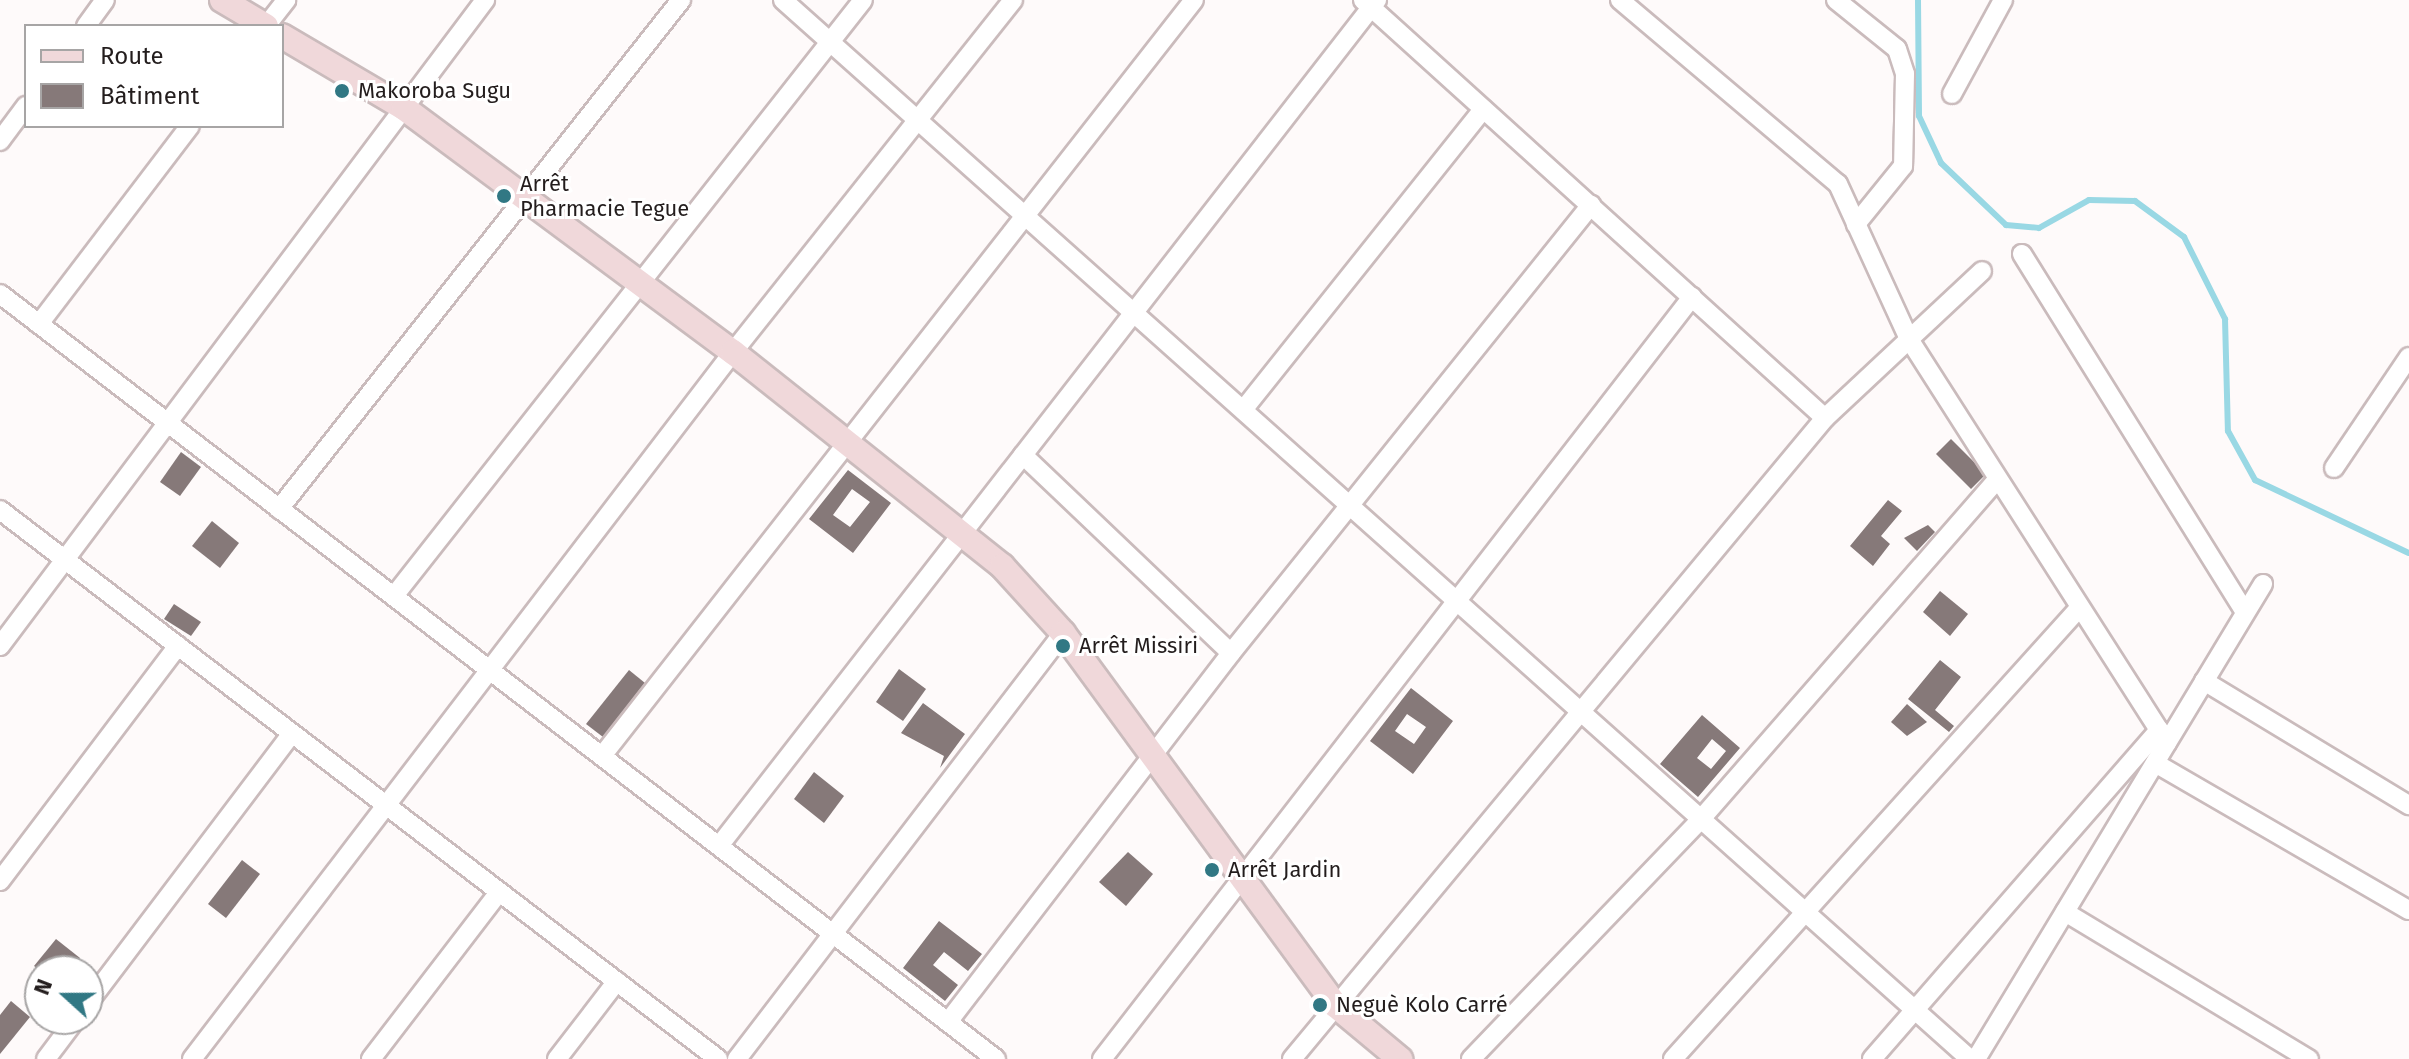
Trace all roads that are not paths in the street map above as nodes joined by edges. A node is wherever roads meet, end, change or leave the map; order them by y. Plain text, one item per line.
1 (105, 0) edge
2 (222, 0) edge
3 (286, 0) edge
4 (485, 0) edge
5 (681, 0) edge
6 (783, 0) edge
7 (863, 0) edge
8 (1013, 0) edge
9 (1194, 0) edge
10 (1620, 0) edge
11 (1836, 0) edge
12 (2003, 0) edge
13 (1370, 3) edge
14 (87, 24) edge
15 (263, 24) edge
16 (268, 24) edge
17 (284, 37) edge
18 (830, 42) junction
19 (1952, 94) dead end
20 (404, 108) junction
21 (24, 109) edge
22 (1483, 109) junction
23 (918, 120) junction
24 (188, 128) edge
25 (0, 141) edge
26 (525, 198) junction
27 (1591, 205) junction
28 (1025, 216) junction
29 (1856, 224) junction
30 (2022, 254) dead end
31 (1982, 271) dead end
32 (640, 283) junction
33 (0, 294) edge
34 (1692, 297) junction
35 (1134, 314) junction
36 (39, 324) junction
37 (1909, 339) junction
38 (733, 352) junction
39 (2409, 357) edge
40 (1243, 410) junction
41 (1825, 418) junction
42 (168, 423) junction
43 (845, 444) junction
44 (1023, 455) junction
45 (2334, 468) dead end
46 (1998, 479) junction
47 (1350, 507) junction
48 (279, 509) junction
49 (0, 510) edge
50 (961, 535) junction
51 (65, 559) junction
52 (2263, 584) dead end
53 (394, 596) junction
54 (1455, 600) junction
55 (2080, 607) junction
56 (2245, 612) junction
57 (1063, 633) junction
58 (0, 646) edge
59 (178, 646) junction
60 (1231, 653) junction
61 (490, 670) junction
62 (2204, 681) junction
63 (1580, 711) junction
64 (292, 733) junction
65 (2163, 736) junction
66 (1152, 755) junction
67 (602, 756) junction
68 (2155, 763) junction
69 (386, 805) junction
70 (2409, 805) edge
71 (1701, 819) junction
72 (719, 846) junction
73 (1242, 878) junction
74 (0, 881) edge
75 (499, 892) junction
76 (1802, 910) junction
77 (2409, 910) edge
78 (2065, 912) junction
79 (833, 934) junction
80 (617, 981) junction
81 (104, 982) edge
82 (1335, 1005) junction
83 (1915, 1010) junction
84 (948, 1022) junction
85 (64, 1035) edge
86 (46, 1059) edge
87 (192, 1059) edge
88 (371, 1059) edge
89 (557, 1059) edge
90 (718, 1059) edge
91 (737, 1059) edge
92 (996, 1059) edge
93 (1102, 1059) edge
94 (1292, 1059) edge
95 (1400, 1059) edge
96 (1471, 1059) edge
97 (1673, 1059) edge
98 (1872, 1059) edge
99 (1970, 1059) edge
100 (1976, 1059) edge
101 (2309, 1059) edge

1 - 14 street
2 - 15 street
3 - 16 street
4 - 20 street
5 - 26 street
6 - 18 street
7 - 18 street
8 - 23 street
9 - 28 street
10 - 29 street
11 - 29 street
12 - 19 street
13 - 22 street
13 - 35 street
17 - 20 street
18 - 23 street
18 - 32 street
20 - 26 street
20 - 42 street
21 - 25 street
22 - 27 street
22 - 40 street
23 - 28 street
23 - 38 street
24 - 36 street
26 - 32 street
26 - 48 street
27 - 34 street
27 - 47 street
28 - 35 street
28 - 43 street
29 - 37 street
30 - 56 street
31 - 37 street
32 - 38 street
32 - 53 street
33 - 36 street
34 - 41 street
34 - 54 street
35 - 40 street
35 - 44 street
36 - 42 street
37 - 41 street
37 - 46 street
38 - 43 street
38 - 61 street
39 - 45 street
40 - 47 street
41 - 63 street
42 - 48 street
42 - 51 street
43 - 50 street
43 - 67 street
44 - 50 street
44 - 60 street
46 - 55 street
46 - 71 street
47 - 54 street
47 - 60 street
48 - 53 street
49 - 51 street
50 - 57 street
50 - 72 street
51 - 58 street
51 - 59 street
52 - 56 street
53 - 61 street
54 - 63 street
54 - 73 street
55 - 65 street
55 - 76 street
56 - 62 street
57 - 66 street
57 - 79 street
59 - 64 street
59 - 74 street
60 - 66 street
61 - 67 street
61 - 69 street
62 - 65 street
62 - 70 street
63 - 71 street
63 - 82 street
64 - 69 street
64 - 81 street
65 - 68 street
65 - 83 street
66 - 73 street
66 - 84 street
67 - 72 street
68 - 77 street
68 - 78 street
69 - 75 street
69 - 87 street
71 - 76 street
71 - 96 street
72 - 79 street
73 - 82 street
73 - 93 street
75 - 80 street
75 - 88 street
76 - 83 street
76 - 97 street
78 - 100 street
78 - 101 street
79 - 84 street
79 - 91 street
80 - 89 street
80 - 90 street
82 - 94 street
82 - 95 street
83 - 98 street
83 - 99 street
84 - 92 street
85 - 86 street

